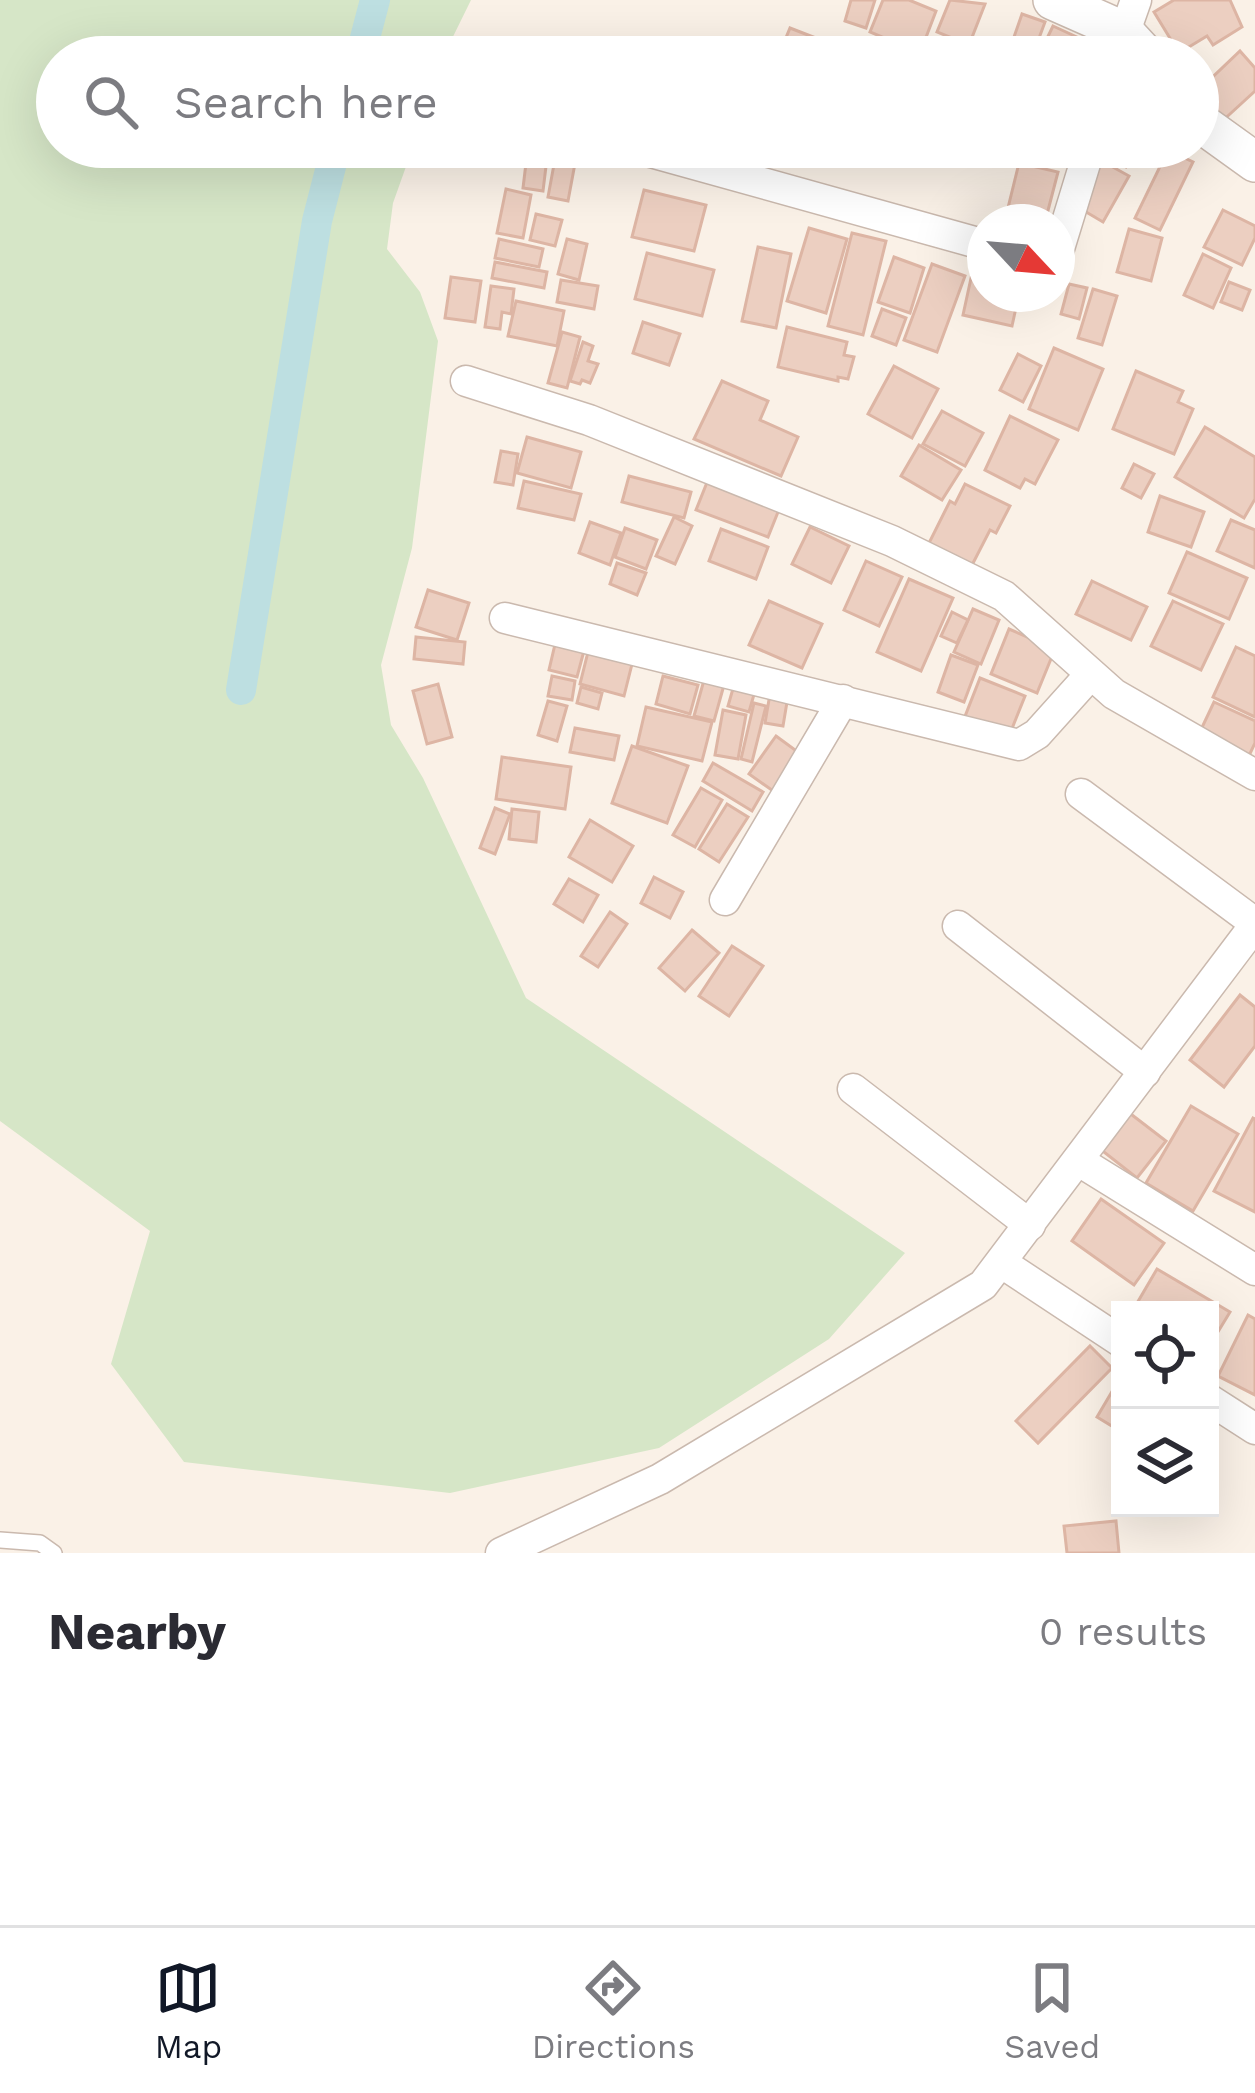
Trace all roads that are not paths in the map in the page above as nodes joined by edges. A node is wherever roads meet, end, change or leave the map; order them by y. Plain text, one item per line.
1 (1053, 0) edge
2 (1130, 36) edge
3 (1219, 136) edge
4 (1255, 162) edge
5 (708, 168) edge
6 (1084, 168) edge
7 (1073, 204) edge
8 (967, 240) edge
9 (466, 382) dead end
10 (506, 618) dead end
11 (1090, 675) junction
12 (843, 700) junction
13 (1255, 775) edge
14 (1081, 794) dead end
15 (725, 900) dead end
16 (1255, 924) edge
17 (958, 926) dead end
18 (1245, 957) edge
19 (1144, 1072) junction
20 (853, 1089) dead end
21 (1079, 1161) junction
22 (1030, 1225) junction
23 (1002, 1263) junction
24 (1255, 1270) edge
25 (1111, 1335) edge
26 (1219, 1406) edge
27 (1255, 1429) edge
28 (0, 1540) edge
29 (54, 1553) edge
30 (501, 1553) edge

1 - 2 street
3 - 4 street
5 - 8 street
6 - 7 street
9 - 11 street
10 - 12 street
11 - 12 street
11 - 13 street
12 - 15 street
14 - 16 street
16 - 18 street
17 - 19 street
18 - 19 street
19 - 21 street
20 - 22 street
21 - 22 street
21 - 24 street
22 - 23 street
23 - 25 street
23 - 30 street
26 - 27 street
28 - 29 lane

